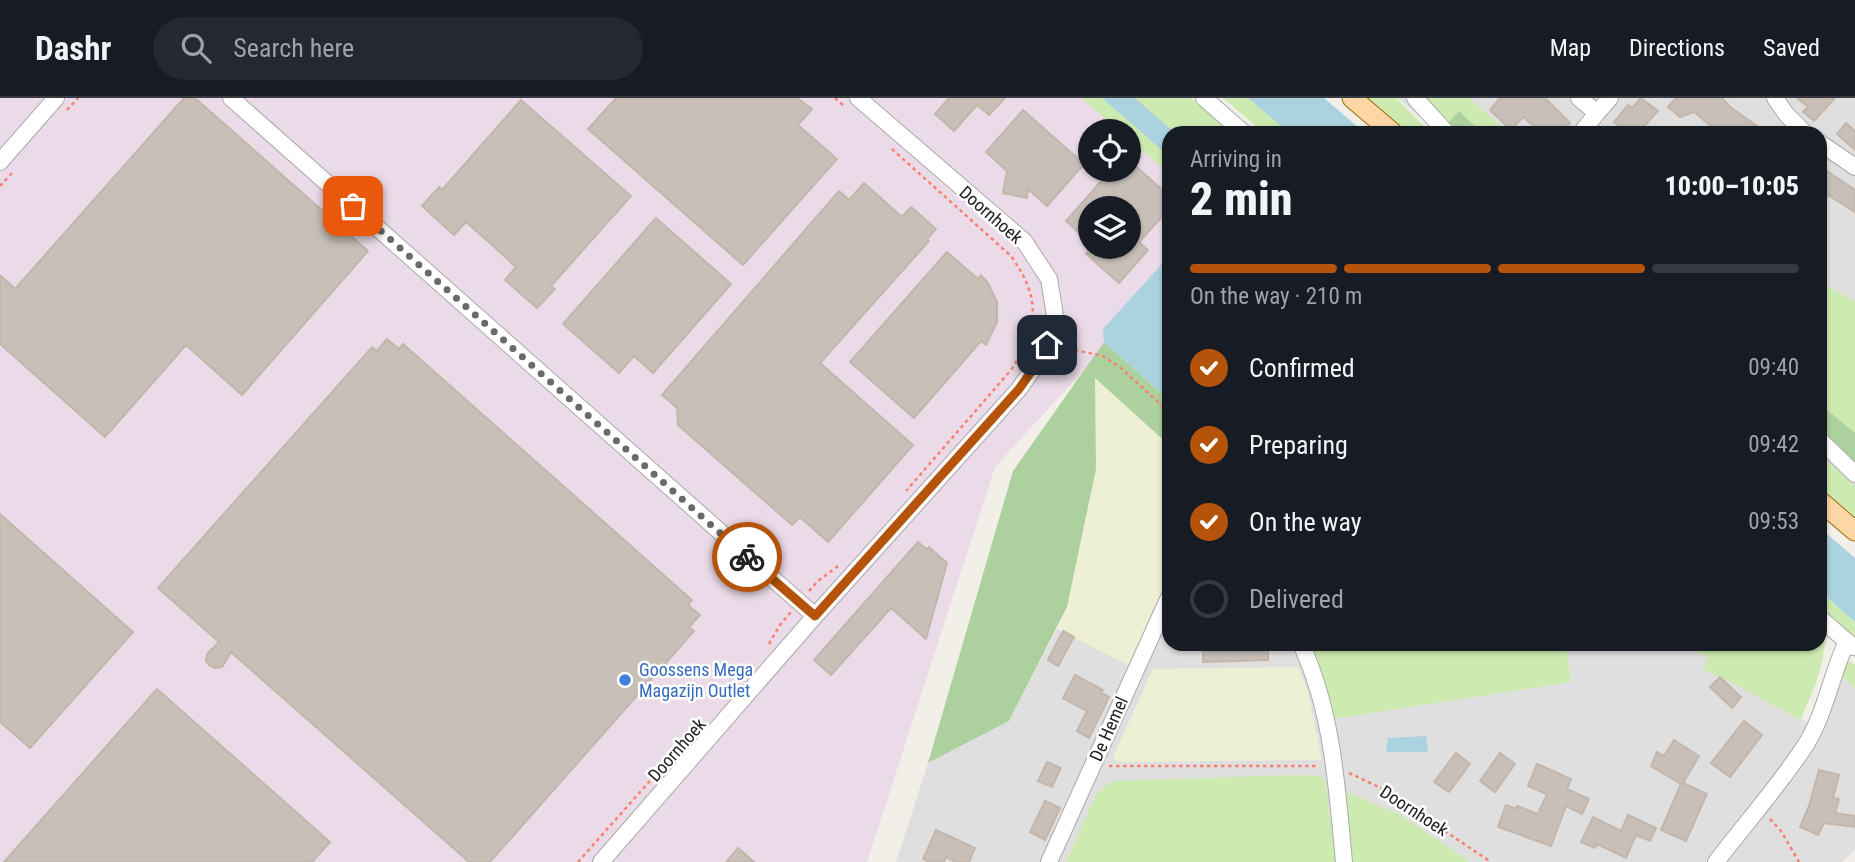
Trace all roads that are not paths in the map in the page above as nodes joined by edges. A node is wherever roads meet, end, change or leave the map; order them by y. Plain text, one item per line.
1 (57, 98) edge
2 (231, 98) edge
3 (1204, 98) edge
4 (1352, 98) edge
5 (1415, 98) edge
6 (1579, 98) edge
7 (1610, 98) edge
8 (1775, 98) edge
9 (851, 103) edge
10 (1597, 114) junction
11 (1236, 126) edge
12 (1385, 126) edge
13 (1441, 126) edge
14 (1587, 126) edge
15 (1798, 126) edge
16 (1827, 149) edge
17 (0, 162) edge
18 (1855, 167) edge
19 (1827, 447) edge
20 (1855, 474) edge
21 (1827, 507) edge
22 (1855, 531) edge
23 (1162, 612) edge
24 (815, 616) junction
25 (1827, 624) edge
26 (1851, 645) edge
27 (1304, 651) edge
28 (601, 862) edge
29 (1049, 862) edge
30 (1344, 862) edge
31 (1716, 862) edge

1 - 17 street
2 - 24 street
3 - 11 street
4 - 12 main road
5 - 13 street
6 - 10 street
7 - 10 street
8 - 15 street
9 - 24 street, Doornhoek
10 - 14 street
16 - 18 street
19 - 20 street
21 - 22 main road
23 - 29 street, De Hemel
24 - 28 street, Doornhoek
25 - 26 street
26 - 31 street
27 - 30 street

